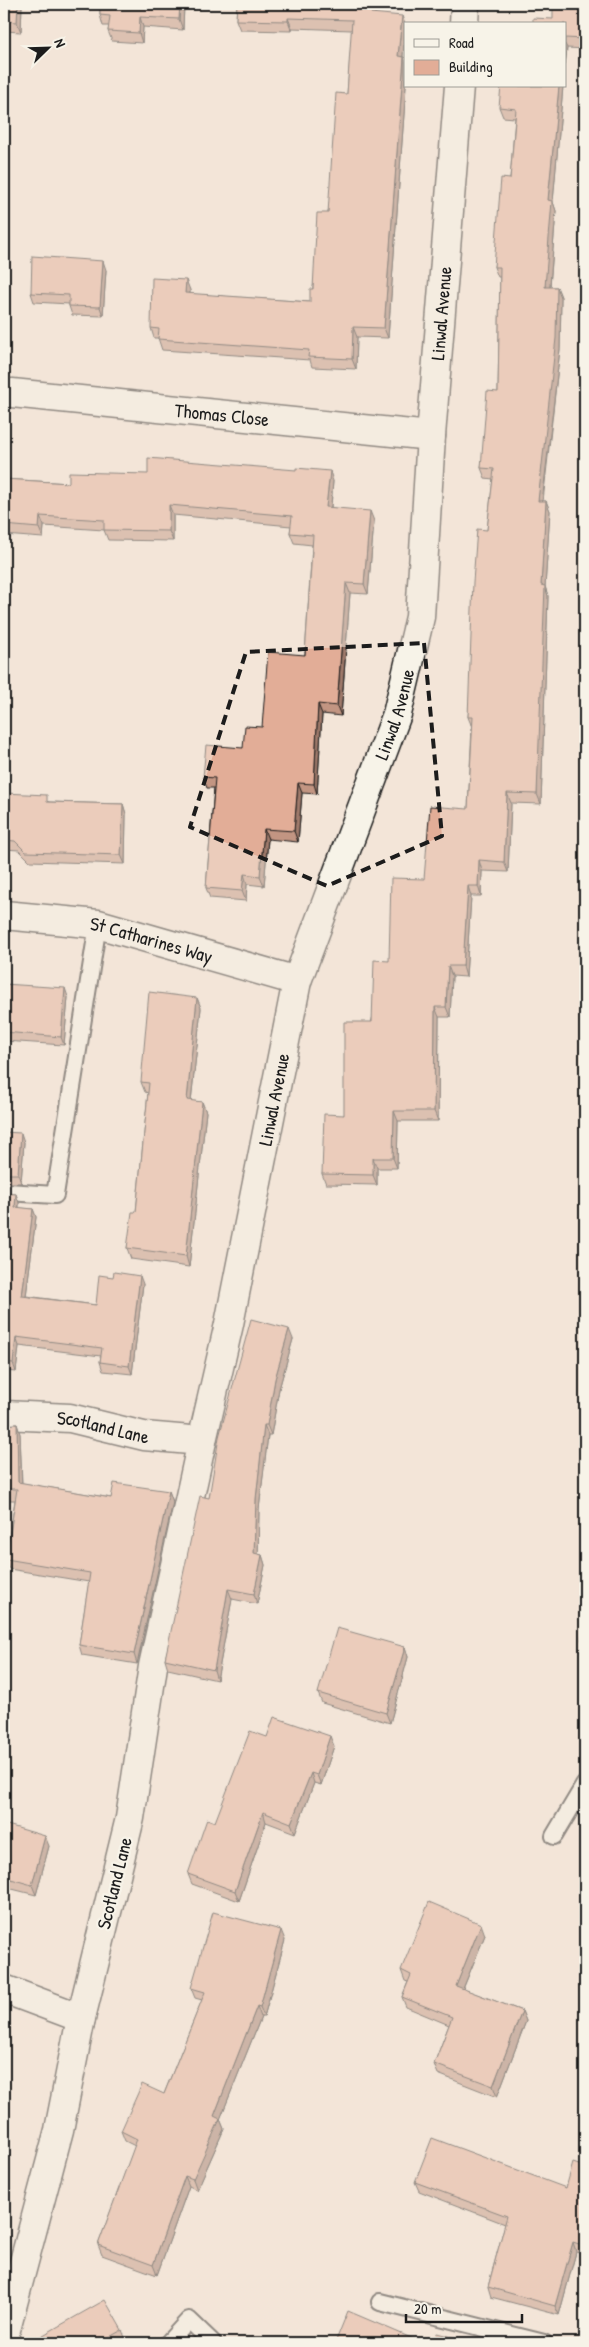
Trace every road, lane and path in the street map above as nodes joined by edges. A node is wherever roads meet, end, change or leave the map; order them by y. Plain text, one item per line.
1 (465, 4) edge
2 (464, 22) edge
3 (459, 88) edge
4 (12, 394) dead end
5 (431, 436) junction
6 (4, 915) edge
7 (98, 924) junction
8 (297, 981) junction
9 (8, 1192) edge
10 (229, 1324) joint
11 (4, 1415) edge
12 (202, 1441) junction
13 (585, 1784) edge
14 (554, 1836) dead end
15 (4, 1989) edge
16 (82, 2018) junction
17 (380, 2302) dead end
18 (10, 2334) edge
19 (168, 2343) edge
20 (213, 2343) edge
21 (544, 2343) edge

1 - 2 street
3 - 5 street, Linwal Avenue
4 - 5 street, Thomas Close
5 - 8 street, Linwal Avenue
6 - 7 street, St Catharines Way
7 - 8 street, St Catharines Way
7 - 9 lane
8 - 10 street, Linwal Avenue
10 - 12 street, Scotland Lane
11 - 12 street, Scotland Lane
12 - 16 street, Scotland Lane
13 - 14 lane
15 - 16 street
16 - 18 street, Scotland Lane
17 - 21 lane
19 - 20 lane

